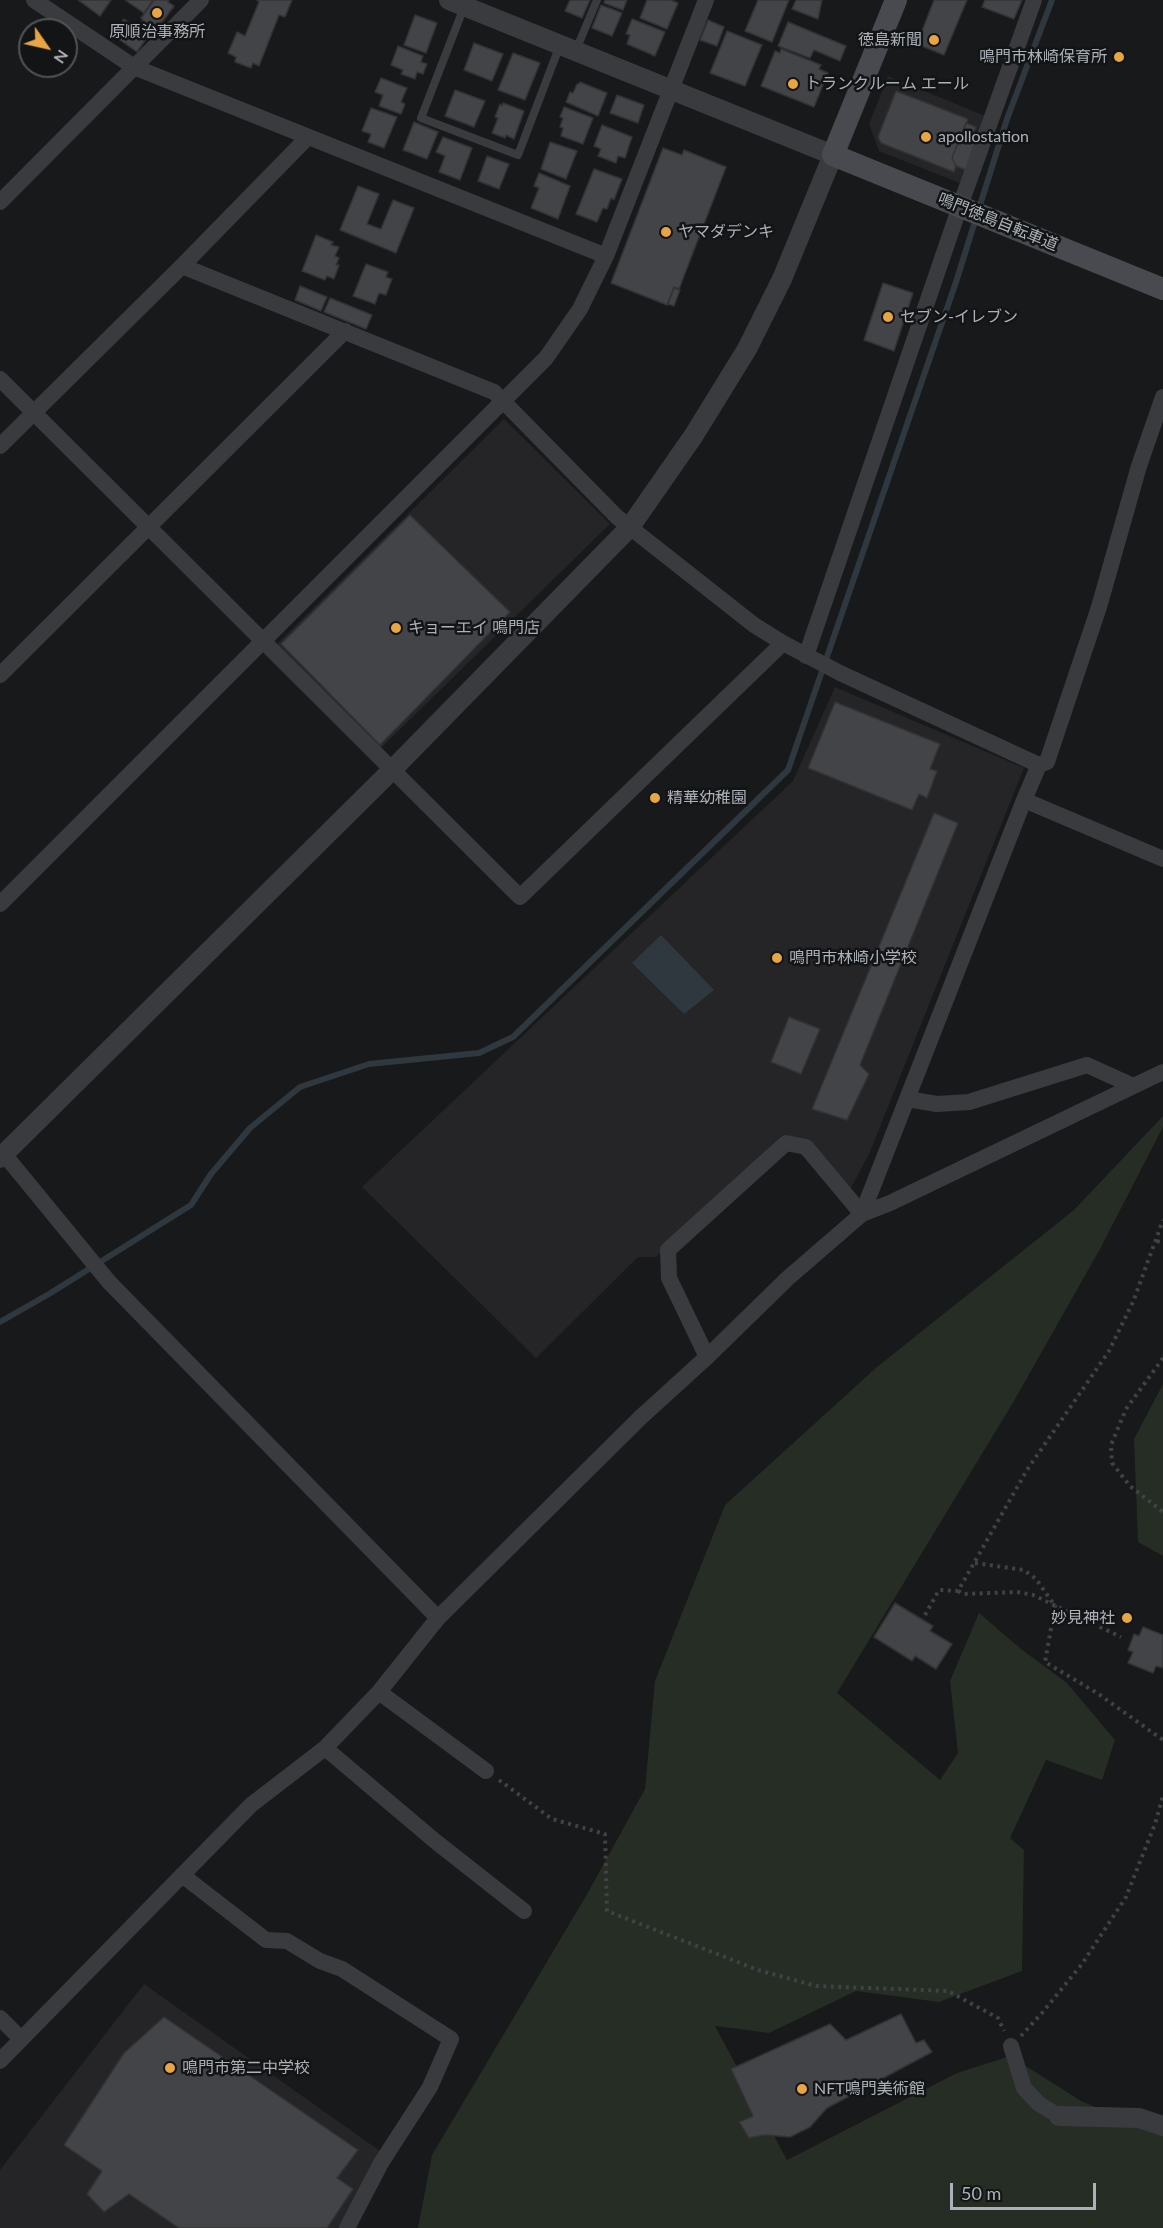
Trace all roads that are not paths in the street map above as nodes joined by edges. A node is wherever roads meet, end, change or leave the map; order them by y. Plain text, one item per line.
1 (34, 0) edge
2 (201, 0) edge
3 (597, 0) edge
4 (706, 0) edge
5 (896, 0) edge
6 (1034, 0) edge
7 (457, 3) edge
8 (568, 48) junction
9 (134, 67) junction
10 (671, 89) junction
11 (308, 137) junction
12 (833, 155) junction
13 (0, 202) edge
14 (963, 207) junction
15 (606, 256) junction
16 (182, 266) junction
17 (1163, 289) edge
18 (345, 331) junction
19 (0, 379) edge
20 (1163, 397) edge
21 (504, 401) junction
22 (33, 413) junction
23 (0, 446) edge
24 (148, 527) junction
25 (630, 527) junction
26 (263, 643) junction
27 (783, 643) junction
28 (810, 658) junction
29 (0, 675) edge
30 (1039, 765) junction
31 (392, 770) junction
32 (1024, 801) junction
33 (1163, 859) edge
34 (0, 904) edge
35 (1163, 1072) edge
36 (1131, 1085) junction
37 (907, 1099) junction
38 (1, 1154) edge
39 (862, 1214) junction
40 (707, 1357) junction
41 (438, 1618) junction
42 (379, 1692) junction
43 (325, 1748) junction
44 (486, 1771) road end
45 (183, 1875) junction
46 (524, 1911) dead end
47 (0, 2018) edge
48 (21, 2039) junction
49 (1011, 2046) road end
50 (0, 2061) edge
51 (1059, 2116) joint
52 (1163, 2126) edge
53 (347, 2228) edge

1 - 9 street
2 - 9 street
3 - 8 lane
4 - 10 street
5 - 12 main road
6 - 14 street
7 - 8 street
7 - 8 lane
8 - 10 street
9 - 11 street
9 - 13 street
10 - 12 street
10 - 15 street
11 - 15 street
11 - 16 street
12 - 14 main road, 鳴門徳島自転車道
12 - 25 street
14 - 17 main road, 鳴門徳島自転車道
14 - 28 street
15 - 21 street
16 - 18 street
16 - 22 street
18 - 21 street
18 - 24 street
19 - 22 street
20 - 30 street
21 - 25 street
21 - 26 street
22 - 23 street
22 - 24 street
24 - 26 street
24 - 29 street
25 - 27 street
25 - 31 street
26 - 31 street
26 - 34 street
27 - 28 street
27 - 31 street
28 - 30 street
30 - 32 street
31 - 38 street
32 - 33 street
32 - 37 street
35 - 36 street
36 - 37 street
36 - 39 street
37 - 39 street
38 - 41 street
39 - 40 street
39 - 40 street
40 - 41 street
41 - 42 street
42 - 43 street
42 - 44 street
43 - 45 street
43 - 46 street
45 - 48 street
45 - 53 street
47 - 48 street
48 - 50 street
49 - 51 street
51 - 52 street

